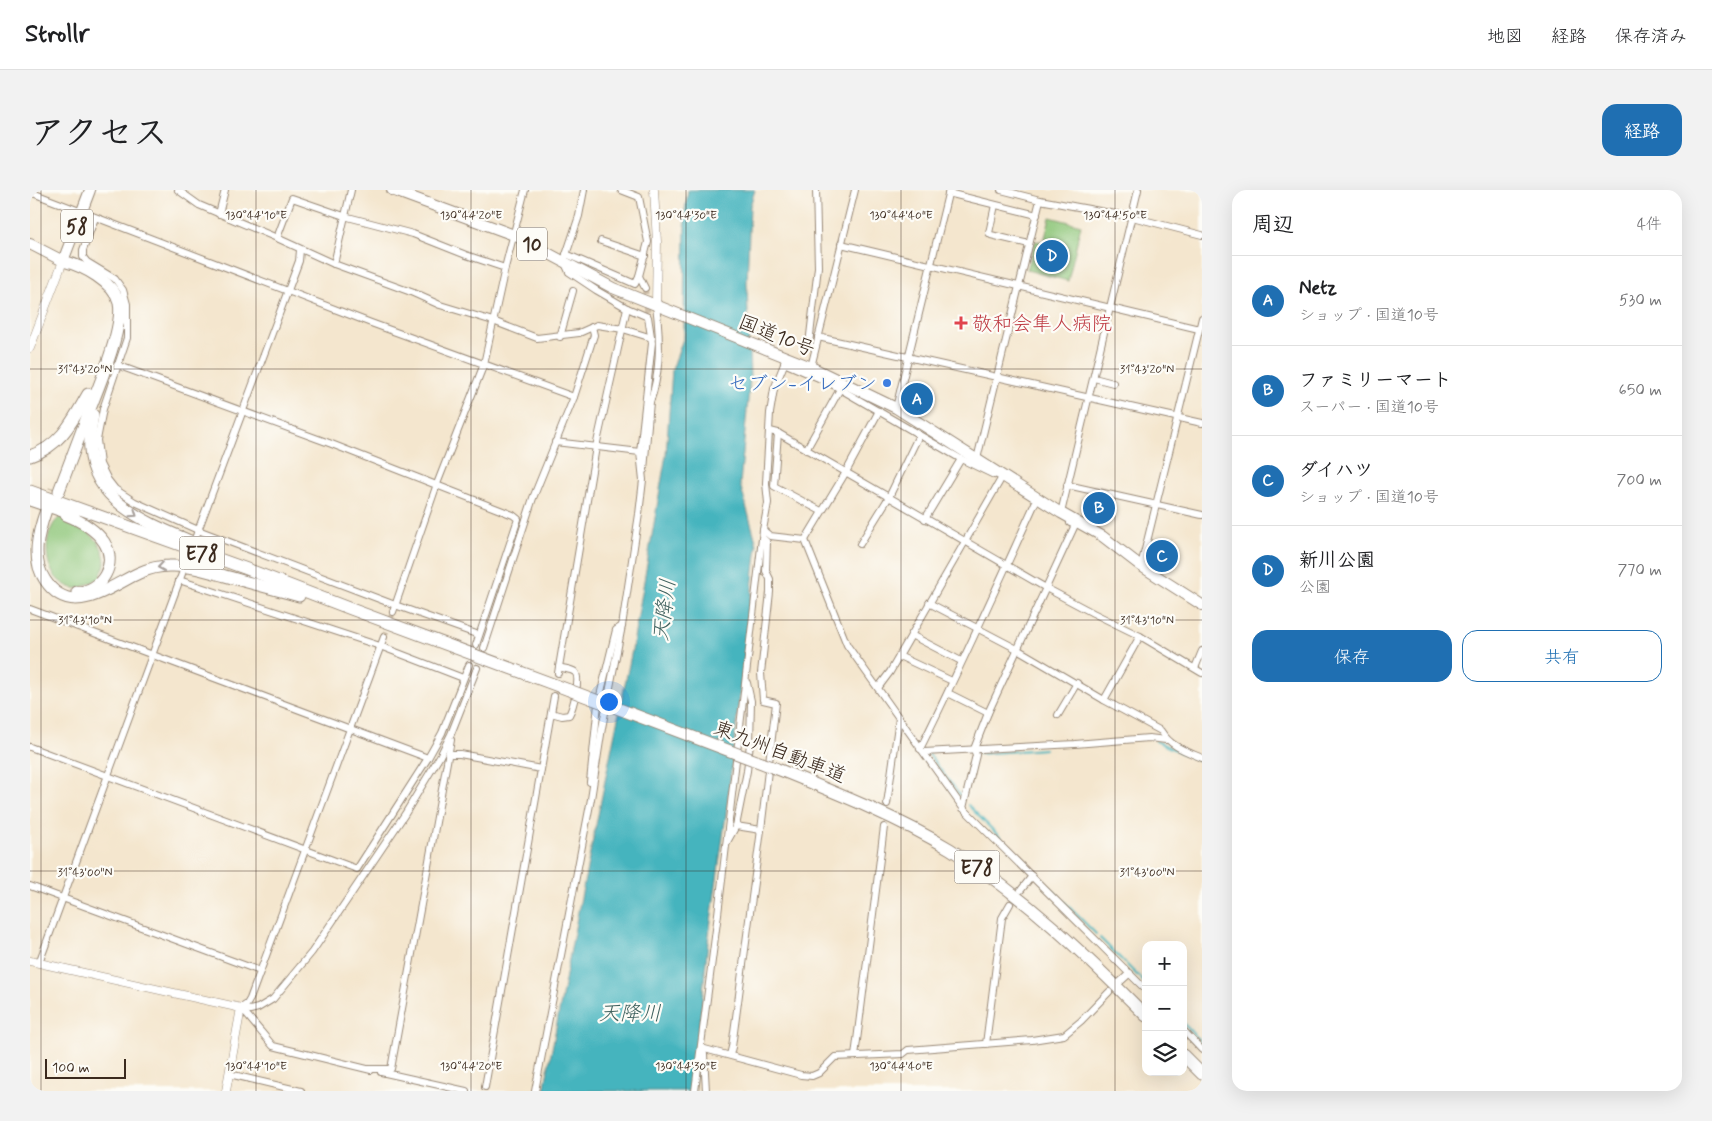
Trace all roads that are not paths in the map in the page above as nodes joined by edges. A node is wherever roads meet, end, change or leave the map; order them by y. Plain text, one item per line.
1 (90, 190) edge
2 (178, 190) edge
3 (225, 190) edge
4 (351, 190) edge
5 (393, 190) edge
6 (525, 190) edge
7 (584, 190) edge
8 (621, 190) edge
9 (654, 190) edge
10 (816, 190) edge
11 (855, 190) edge
12 (1001, 190) edge
13 (1138, 190) edge
14 (30, 192) edge
15 (949, 192) edge
16 (1040, 200) junction
17 (995, 205) junction
18 (82, 213) junction
19 (219, 214) junction
20 (1036, 215) junction
21 (344, 216) junction
22 (1132, 217) junction
23 (95, 218) junction
24 (514, 235) junction
25 (1202, 235) edge
26 (277, 238) junction
27 (601, 241) dead end
28 (648, 242) junction
29 (657, 242) junction
30 (30, 244) edge
31 (841, 244) junction
32 (1030, 244) junction
33 (300, 250) junction
34 (645, 256) junction
35 (565, 258) junction
36 (63, 262) junction
37 (334, 264) junction
38 (930, 265) junction
39 (505, 268) junction
40 (639, 276) junction
41 (1019, 286) junction
42 (645, 288) tunnel mouth
43 (286, 290) junction
44 (573, 291) dead end
45 (656, 305) junction
46 (627, 308) junction
47 (1110, 308) junction
48 (1202, 318) edge
49 (493, 321) junction
50 (592, 327) junction
51 (623, 329) junction
52 (1199, 329) junction
53 (560, 336) junction
54 (818, 337) junction
55 (652, 338) junction
56 (659, 345) junction
57 (30, 348) edge
58 (815, 349) junction
59 (784, 358) junction
60 (907, 358) junction
61 (650, 360) junction
62 (484, 364) junction
63 (118, 365) junction
64 (811, 367) junction
65 (997, 378) junction
66 (1094, 378) junction
67 (1113, 383) dead end
68 (840, 389) junction
69 (92, 395) junction
70 (574, 397) junction
71 (1088, 399) junction
72 (896, 408) junction
73 (879, 411) junction
74 (242, 412) junction
75 (1178, 418) junction
76 (1202, 423) edge
77 (770, 431) junction
78 (778, 433) junction
79 (920, 435) junction
80 (943, 440) junction
81 (555, 442) junction
82 (596, 447) junction
83 (806, 450) junction
84 (640, 452) junction
85 (30, 456) edge
86 (961, 459) junction
87 (977, 459) junction
88 (846, 472) junction
89 (1001, 478) junction
90 (643, 480) junction
91 (437, 484) junction
92 (1067, 485) junction
93 (30, 491) edge
94 (889, 496) junction
95 (30, 500) edge
96 (1036, 501) junction
97 (52, 502) junction
98 (1156, 506) junction
99 (821, 511) junction
100 (1061, 513) junction
101 (1202, 516) edge
102 (925, 519) junction
103 (763, 530) junction
104 (197, 533) junction
105 (763, 538) junction
106 (805, 540) junction
107 (965, 541) junction
108 (860, 544) dead end
109 (1007, 565) junction
110 (1141, 566) junction
111 (247, 569) junction
112 (183, 571) tunnel mouth
113 (179, 580) junction
114 (1046, 588) junction
115 (929, 603) junction
116 (1202, 606) edge
117 (30, 609) edge
118 (351, 609) junction
119 (394, 609) junction
120 (978, 628) junction
121 (410, 632) junction
122 (478, 635) junction
123 (911, 635) junction
124 (384, 636) tunnel mouth
125 (1140, 636) junction
126 (380, 646) junction
127 (1017, 649) junction
128 (1202, 652) edge
129 (152, 655) junction
130 (899, 656) junction
131 (961, 661) junction
132 (468, 665) dead end
133 (477, 668) dead end
134 (1195, 668) junction
135 (1202, 673) edge
136 (746, 677) junction
137 (463, 678) junction
138 (952, 681) junction
139 (1077, 683) junction
140 (878, 688) junction
141 (948, 693) junction
142 (554, 696) dead end
143 (1104, 700) junction
144 (551, 713) junction
145 (988, 713) junction
146 (1058, 715) dead end
147 (899, 718) junction
148 (350, 729) junction
149 (452, 734) junction
150 (1166, 740) junction
151 (30, 747) edge
152 (974, 748) junction
153 (922, 750) junction
154 (448, 754) junction
155 (428, 758) junction
156 (1202, 758) edge
157 (541, 769) junction
158 (107, 776) junction
159 (886, 804) dead end
160 (963, 808) junction
161 (736, 826) junction
162 (884, 827) dead end
163 (762, 830) junction
164 (726, 844) junction
165 (305, 850) junction
166 (1032, 876) junction
167 (30, 886) edge
168 (1021, 890) dead end
169 (63, 898) junction
170 (1010, 904) dead end
171 (30, 961) edge
172 (38, 963) junction
173 (260, 971) junction
174 (1130, 973) junction
175 (1120, 982) dead end
176 (1142, 986) edge
177 (1109, 992) dead end
178 (240, 1008) junction
179 (1142, 1012) edge
180 (1184, 1031) edge
181 (986, 1044) junction
182 (701, 1048) junction
183 (1202, 1050) edge
184 (730, 1055) junction
185 (855, 1056) junction
186 (1187, 1059) edge
187 (369, 1069) junction
188 (229, 1074) junction
189 (1202, 1074) edge
190 (485, 1086) dead end
191 (226, 1091) edge
192 (301, 1091) edge
193 (466, 1091) edge
194 (535, 1091) edge
195 (695, 1091) edge
196 (706, 1091) edge

1 - 18 main road, 58
2 - 19 street
3 - 19 street
4 - 21 street
5 - 24 main road, 国道10号 / 10
6 - 24 street
7 - 35 street
8 - 28 street
9 - 29 street
10 - 58 street
11 - 31 street
12 - 16 street
13 - 22 street
14 - 18 street
15 - 17 street
15 - 38 street
16 - 20 street
16 - 22 street
17 - 20 street
17 - 32 street
18 - 23 street
18 - 36 main road, 58
19 - 26 street
20 - 32 street
21 - 26 street
21 - 37 street
21 - 39 street
22 - 25 street
22 - 47 street
23 - 43 street
23 - 63 street
24 - 35 main road, 国道10号 / 10
24 - 39 street
26 - 33 street
27 - 34 street
28 - 29 street
28 - 34 street
29 - 45 street
30 - 36 main road, 58
31 - 38 street
31 - 54 street
32 - 41 street
33 - 37 street
33 - 43 street
34 - 40 street
35 - 40 street
35 - 45 main road, 国道10号 / 10
35 - 46 street
36 - 57 street
36 - 69 highway
37 - 49 street
38 - 41 street
38 - 60 street
39 - 49 street
40 - 42 street
41 - 47 street
41 - 65 street
43 - 62 street
43 - 74 street
44 - 53 street
45 - 56 street
45 - 59 main road, 国道10号 / 10
46 - 51 street
46 - 55 street
47 - 52 street
47 - 66 street
48 - 52 street
49 - 53 street
49 - 62 street
50 - 51 street
50 - 53 street
50 - 70 street
51 - 55 street
51 - 82 street
52 - 75 street
54 - 58 street
54 - 60 street
55 - 61 street
56 - 61 street
56 - 90 street
58 - 64 street
59 - 64 main road, 国道10号 / 10
59 - 68 street
59 - 77 street
60 - 65 street
60 - 72 street
61 - 84 street
62 - 70 street
62 - 91 street
63 - 74 street
63 - 104 street
64 - 72 main road, 国道10号 / 10
65 - 71 street
65 - 87 street
66 - 67 street
66 - 71 street
68 - 73 street
68 - 83 street
69 - 85 highway
69 - 97 highway
69 -> 111 highway
70 - 81 street
71 - 75 street
71 - 92 street
72 - 80 main road, 国道10号 / 10
73 - 79 street
73 - 88 street
74 - 91 street
74 - 104 street
75 - 76 street
75 - 98 street
77 - 78 street
77 - 103 street
78 - 83 street
78 - 99 street
79 - 80 street
79 - 86 street
79 - 94 street
80 - 86 street
80 - 87 main road, 国道10号 / 10
81 - 82 street
81 - 122 street
82 - 84 street
82 - 144 street
83 - 88 street
84 - 90 street
86 - 89 street
86 - 102 street
87 - 100 main road, 国道10号 / 10
88 - 94 street
88 - 99 street
89 - 96 street
89 - 107 street
90 - 194 street
91 - 119 street
91 - 122 street
92 - 98 street
92 - 100 street
93 - 97 highway, E78
94 - 102 street
94 - 108 street
95 - 97 highway, E78
95 - 97 highway
96 - 109 street
96 - 114 street
97 - 111 highway, 東九州自動車道 / E78
97 - 118 highway, 東九州自動車道 / E78
121 -> 97 highway
98 - 101 street
98 - 110 street
99 - 106 street
100 - 110 main road, 国道10号 / 10
102 - 107 street
103 - 105 street
103 - 106 street
104 - 119 street
105 - 136 street
105 - 163 street
106 - 140 street
107 - 109 street
107 - 115 street
109 - 114 street
109 - 120 street
110 - 116 main road, 国道10号 / 10
111 - 118 highway, 東九州自動車道 / E78
112 - 113 street
113 - 126 street
113 - 129 street
114 - 125 street
114 - 127 street
115 - 120 street
115 - 123 street
117 - 129 street
118 - 121 highway, 東九州自動車道 / E78
119 - 122 street
120 - 127 street
120 - 131 street
121 - 179 highway, 東九州自動車道 / E78, bridge
123 - 130 street
123 - 131 street
124 - 126 street
125 - 134 street
125 - 143 street
126 - 137 street
126 - 148 street
127 - 139 street
127 - 145 street
128 - 134 street
129 - 148 street
129 - 158 street
130 - 138 street
130 - 140 street
131 - 138 street
132 - 137 street
133 - 149 street
134 - 135 street
136 - 161 street
136 - 164 street
137 - 155 street
138 - 141 street
139 - 143 street
139 - 146 street
140 - 147 street
141 - 145 street
141 - 153 street
142 - 144 street
143 - 150 street
144 - 157 street
145 - 152 street
147 - 153 street
147 - 159 street
148 - 155 street
148 - 165 street
149 - 154 street
149 - 178 street
150 - 152 street
150 - 156 street
151 - 158 street
152 - 153 street
152 - 160 street
153 - 160 street
154 - 157 street
154 - 187 street
155 - 165 street
157 - 190 street
158 - 165 street
158 - 169 street
160 - 166 street
161 - 163 street
161 - 164 street
162 - 185 street
163 - 184 street
164 - 182 street
165 - 173 street
166 - 168 street
166 - 174 street
167 - 169 street
169 - 172 street
169 - 173 street
170 - 181 street
171 - 172 street
172 - 178 street
173 - 178 street
174 - 175 street
174 - 176 street
177 - 181 street
178 - 187 street
178 - 188 street
180 - 183 street
181 - 185 street
182 - 184 street
182 - 195 street
182 - 196 street
184 - 185 street
186 - 189 highway
187 - 193 street
188 - 191 street
188 - 192 street

